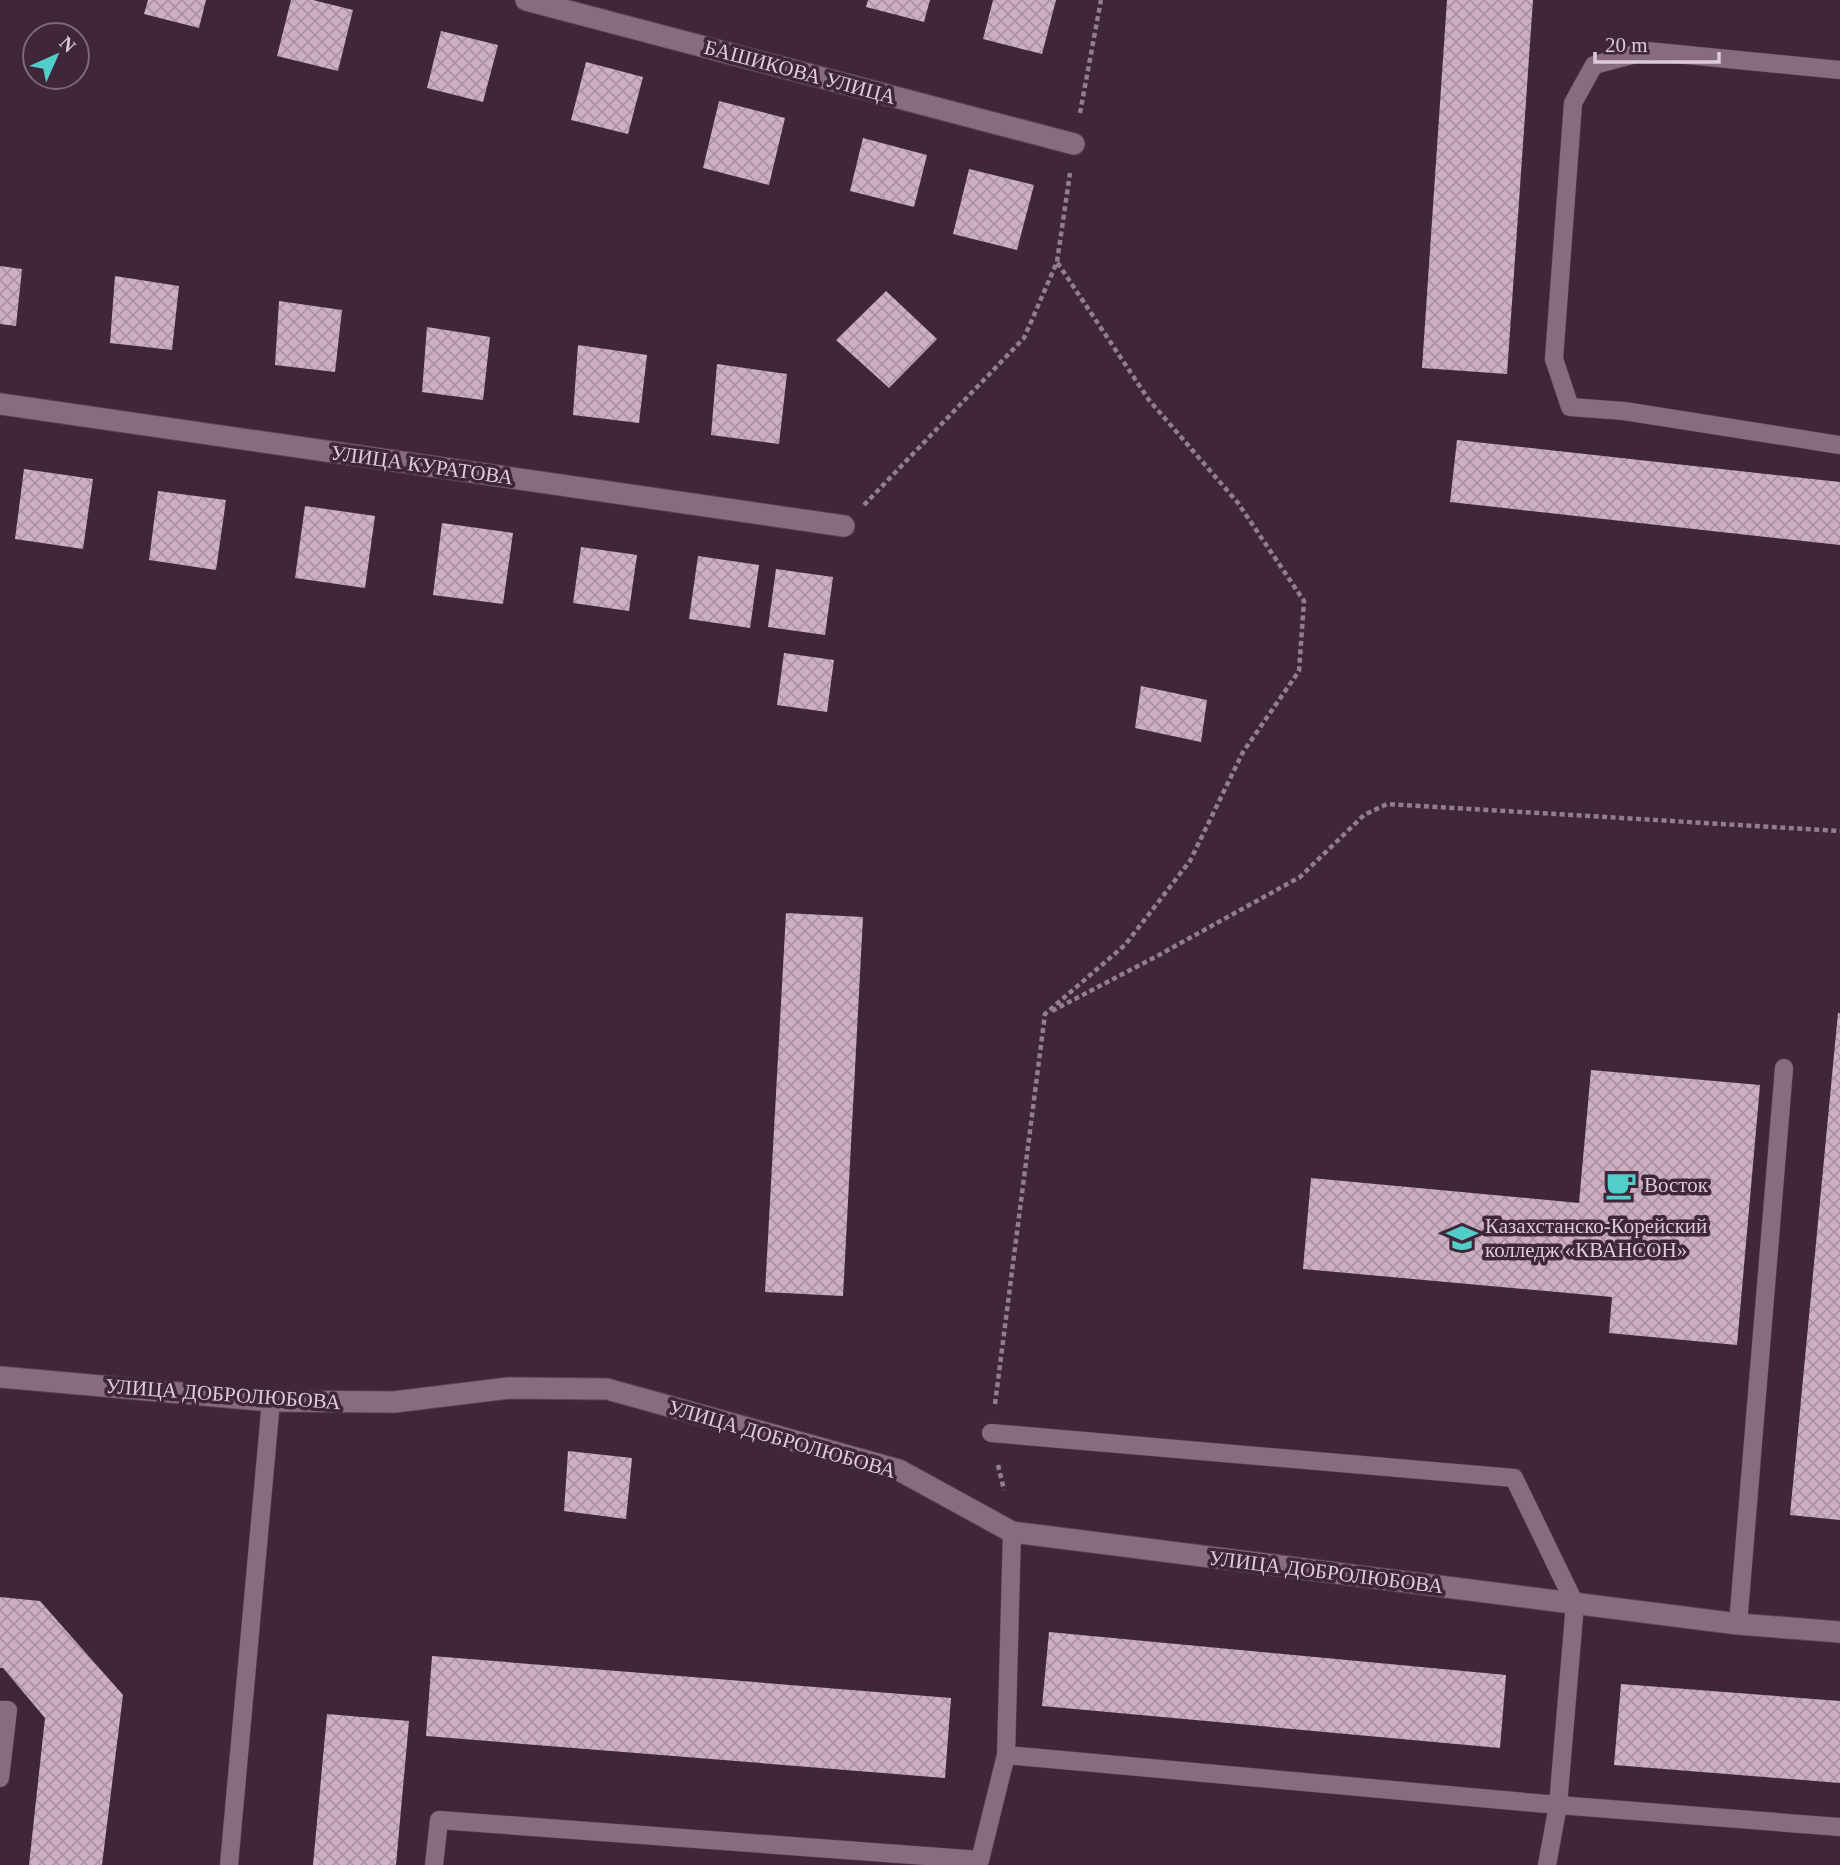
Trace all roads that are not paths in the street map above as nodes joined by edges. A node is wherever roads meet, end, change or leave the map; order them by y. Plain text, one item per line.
1 (526, 0) edge
2 (1840, 70) edge
3 (1074, 144) road end
4 (0, 404) edge
5 (1840, 445) edge
6 (844, 526) road end
7 (1784, 1068) dead end
8 (0, 1377) edge
9 (271, 1401) junction
10 (991, 1433) road end
11 (1013, 1532) junction
12 (1575, 1604) junction
13 (1738, 1624) junction
14 (1840, 1632) edge
15 (0, 1710) edge
16 (1006, 1755) junction
17 (0, 1778) edge
18 (1558, 1805) junction
19 (1840, 1827) edge
20 (987, 1863) edge
21 (229, 1865) edge
22 (434, 1865) edge
23 (1547, 1865) edge

1 - 3 street, БАШИКОВА УЛИЦА
2 - 5 lane
4 - 6 street, УЛИЦА КУРАТОВА
7 - 13 lane
8 - 9 street, УЛИЦА ДОБРОЛЮБОВА
9 - 11 street, УЛИЦА ДОБРОЛЮБОВА
9 - 21 lane
10 - 12 lane
11 - 12 street, УЛИЦА ДОБРОЛЮБОВА
11 - 16 lane
12 - 13 street, УЛИЦА ДОБРОЛЮБОВА
12 - 18 lane
13 - 14 street, УЛИЦА ДОБРОЛЮБОВА
15 - 17 lane
16 - 18 lane
16 - 20 lane
18 - 19 lane
18 - 23 lane
20 - 22 lane

